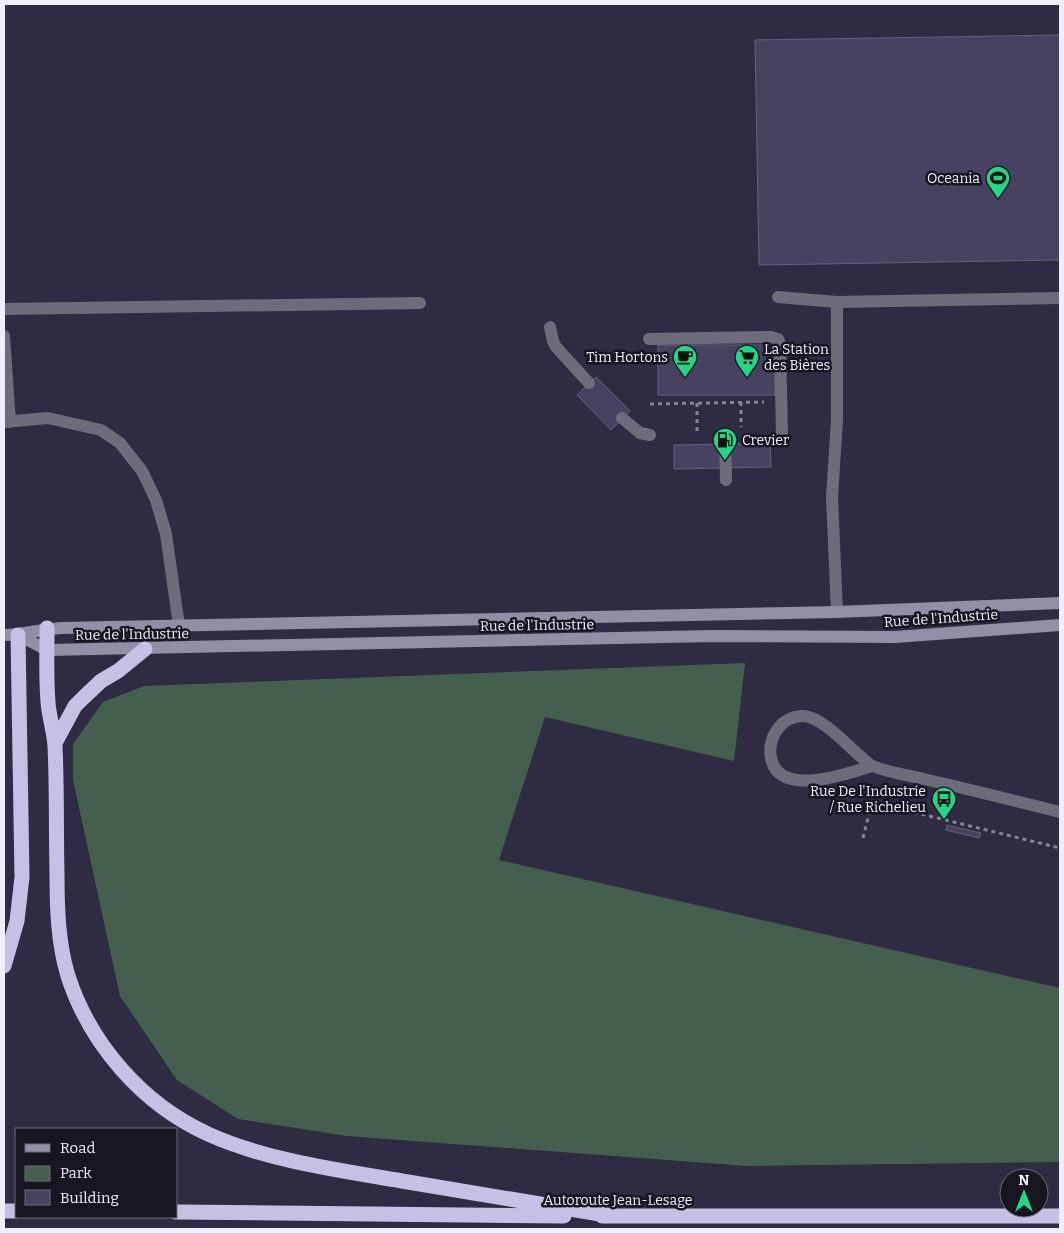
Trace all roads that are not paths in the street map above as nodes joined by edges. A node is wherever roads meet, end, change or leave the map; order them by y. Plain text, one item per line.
1 (778, 297) dead end
2 (1060, 298) edge
3 (837, 302) junction
4 (420, 303) dead end
5 (4, 308) edge
6 (550, 327) dead end
7 (4, 336) edge
8 (649, 338) dead end
9 (590, 383) dead end
10 (622, 418) dead end
11 (7, 422) edge
12 (725, 434) dead end
13 (782, 434) dead end
14 (650, 435) dead end
15 (726, 480) dead end
16 (1060, 604) edge
17 (837, 612) junction
18 (1060, 625) edge
19 (179, 626) junction
20 (47, 628) junction
21 (11, 635) edge
22 (145, 649) junction
23 (47, 650) junction
24 (55, 743) junction
25 (872, 766) junction
26 (1060, 812) edge
27 (4, 966) edge
28 (178, 1212) edge
29 (612, 1216) junction
30 (1060, 1216) edge

1 - 3 lane
2 - 3 lane
3 - 17 lane
4 - 5 lane
6 - 9 lane
7 - 11 lane
8 - 13 lane
10 - 14 lane
11 - 19 lane
12 - 15 lane
16 - 17 street, Rue de l'Industrie
17 - 19 street, Rue de l'Industrie
18 - 22 street, Rue de l'Industrie
19 - 20 street, Rue de l'Industrie
20 - 21 street, Rue de l'Industrie
20 - 23 highway
21 - 23 street, Rue de l'Industrie
21 - 27 highway
22 - 23 street, Rue de l'Industrie
22 - 24 highway
23 - 24 highway
24 - 29 highway
25 - 25 lane
25 - 26 lane
28 - 29 highway, Autoroute Jean-Lesage
29 - 30 highway, Autoroute Jean-Lesage

